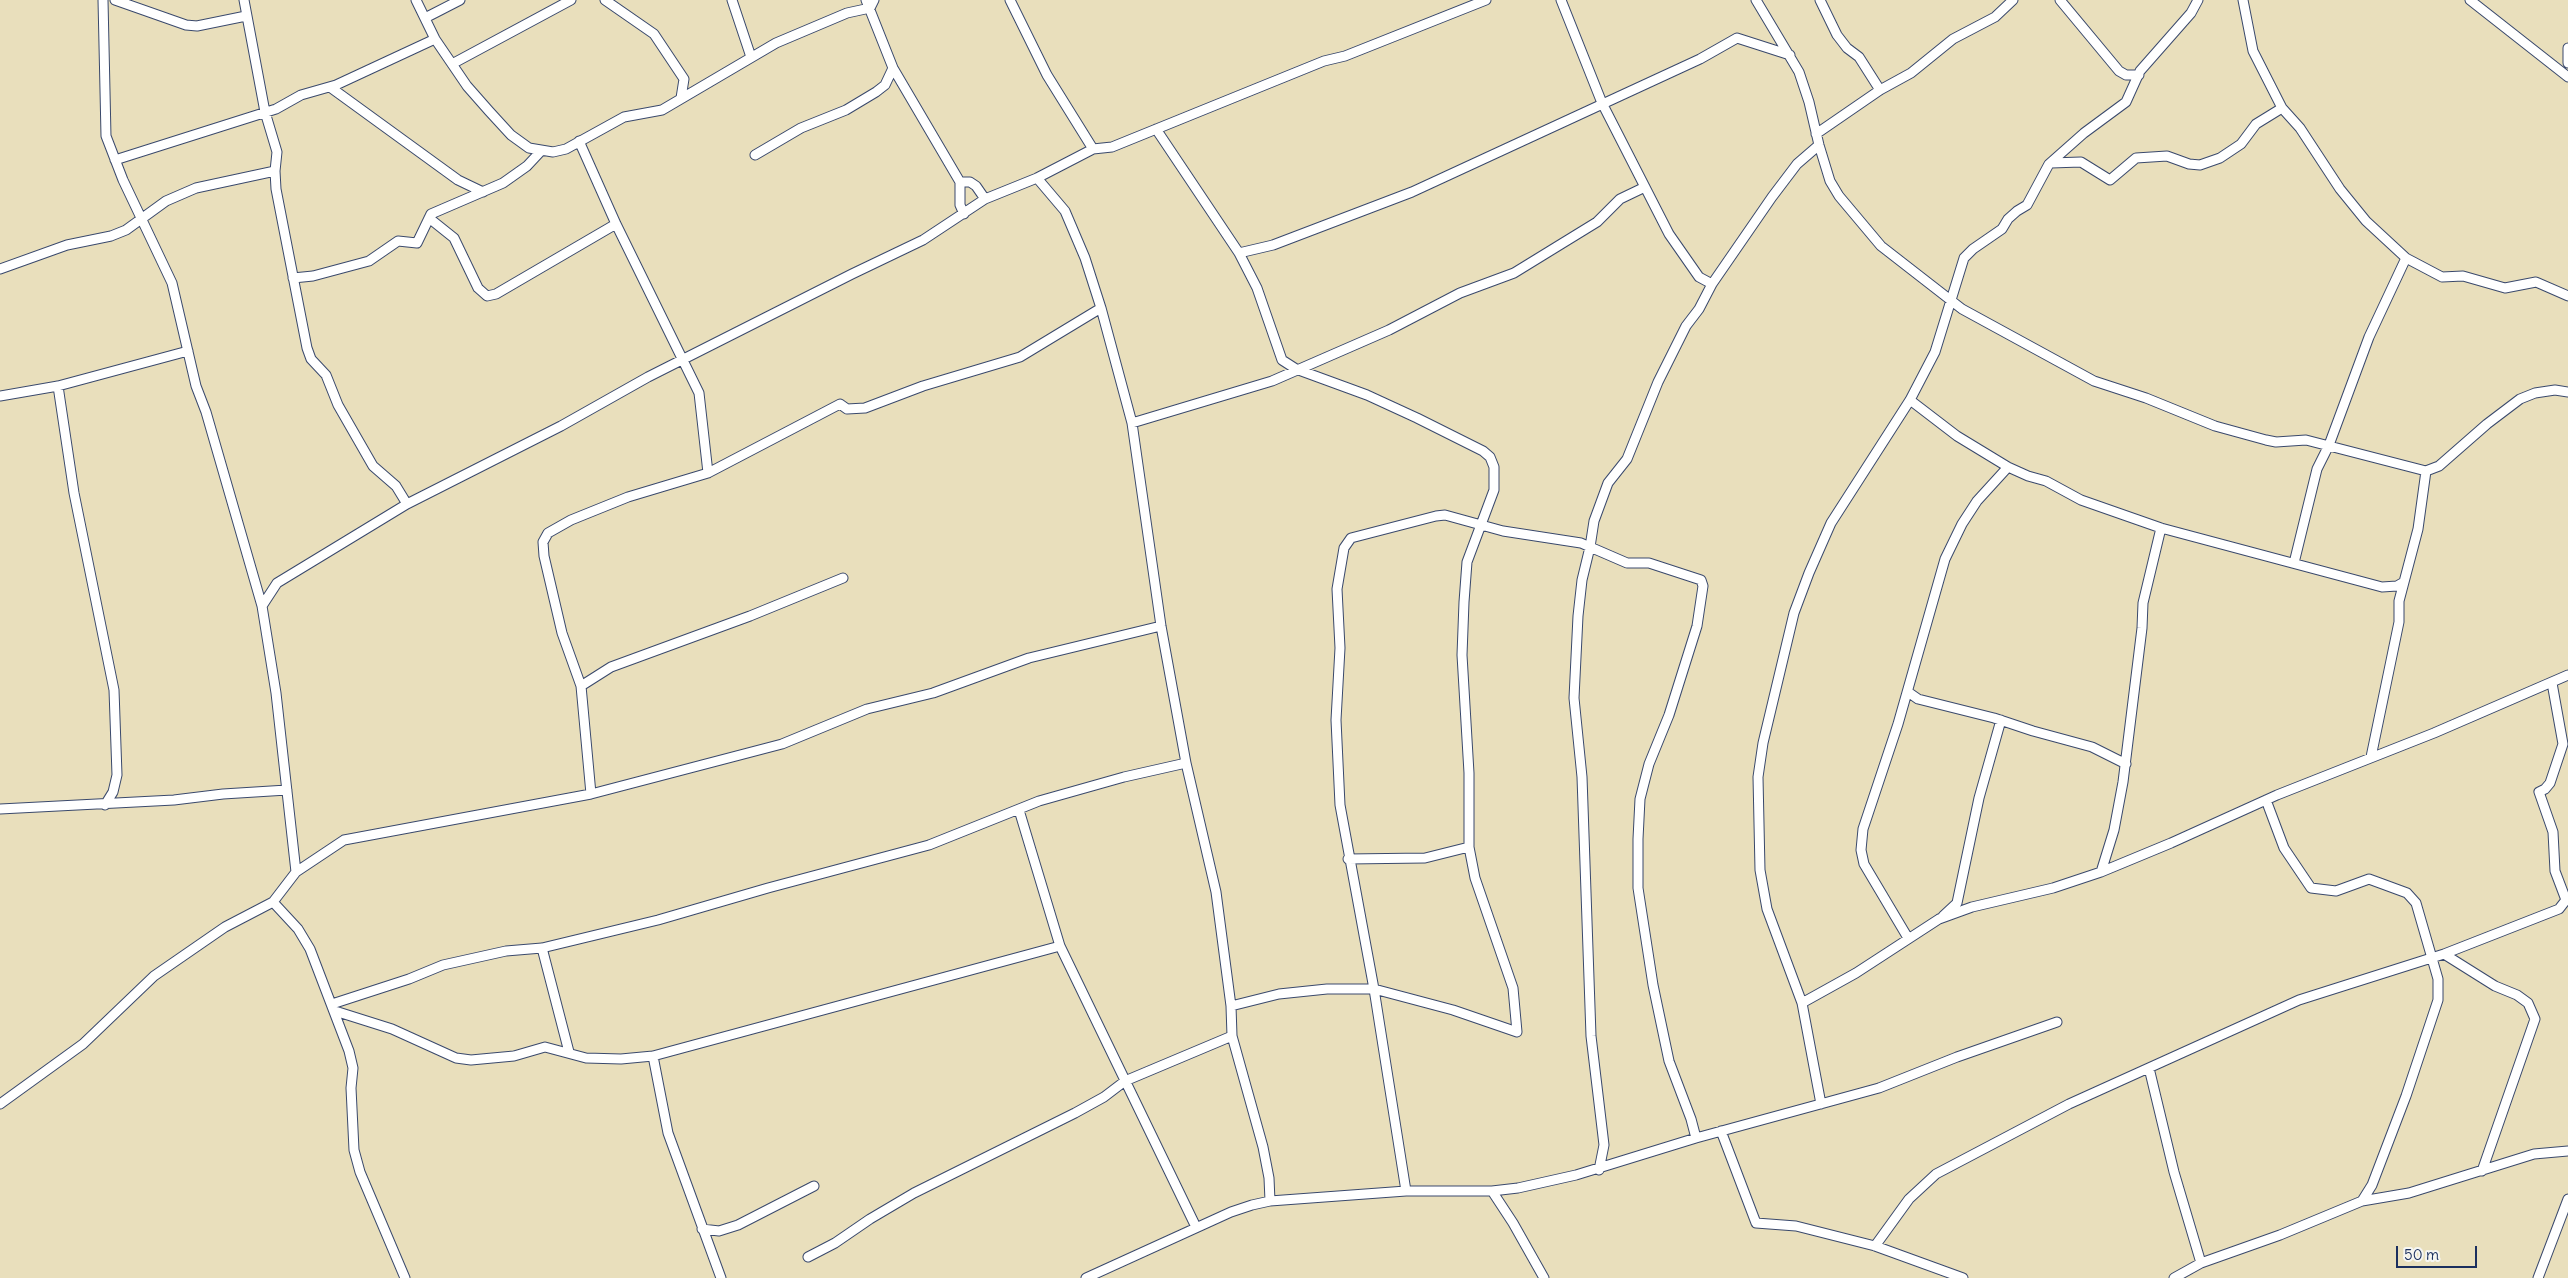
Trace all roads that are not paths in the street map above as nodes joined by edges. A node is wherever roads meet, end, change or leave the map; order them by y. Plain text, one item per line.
1 (103, 0) edge
2 (115, 0) edge
3 (244, 0) edge
4 (416, 0) edge
5 (460, 0) edge
6 (571, 0) edge
7 (605, 0) edge
8 (732, 0) edge
9 (1010, 0) edge
10 (1486, 0) edge
11 (1561, 0) edge
12 (1756, 0) edge
13 (1820, 0) edge
14 (2014, 0) edge
15 (2060, 0) edge
16 (2198, 0) edge
17 (2243, 0) edge
18 (2470, 0) edge
19 (870, 2) edge
20 (1458, 4) edge
21 (246, 16) junction
22 (425, 18) junction
23 (435, 39) junction
24 (2568, 48) edge
25 (1790, 55) junction
26 (751, 58) junction
27 (2568, 62) edge
28 (452, 64) junction
29 (894, 68) junction
30 (2139, 75) junction
31 (2568, 77) edge
32 (330, 87) junction
33 (1880, 90) junction
34 (681, 98) junction
35 (1602, 103) junction
36 (2282, 108) junction
37 (265, 112) junction
38 (1156, 129) junction
39 (1816, 134) junction
40 (580, 141) junction
41 (1818, 145) junction
42 (1093, 149) junction
43 (541, 151) junction
44 (755, 155) dead end
45 (115, 160) junction
46 (2051, 163) junction
47 (275, 171) junction
48 (1037, 178) junction
49 (960, 182) junction
50 (1645, 187) junction
51 (483, 192) junction
52 (985, 198) junction
53 (964, 214) junction
54 (429, 218) junction
55 (141, 221) junction
56 (616, 224) junction
57 (1239, 253) junction
58 (2406, 258) junction
59 (0, 269) edge
60 (293, 278) junction
61 (1712, 284) junction
62 (2568, 296) edge
63 (1951, 299) junction
64 (1102, 308) junction
65 (188, 351) junction
66 (684, 360) junction
67 (1296, 369) junction
68 (58, 386) junction
69 (2568, 392) edge
70 (0, 396) edge
71 (1910, 400) junction
72 (1132, 423) junction
73 (2329, 445) junction
74 (2008, 467) junction
75 (2426, 471) junction
76 (708, 472) junction
77 (407, 504) junction
78 (1482, 525) junction
79 (2160, 528) junction
80 (1590, 547) junction
81 (2294, 562) junction
82 (843, 578) dead end
83 (2404, 582) junction
84 (262, 606) junction
85 (1161, 626) junction
86 (2568, 675) edge
87 (2552, 683) junction
88 (581, 686) junction
89 (1908, 692) junction
90 (2001, 720) junction
91 (2371, 757) junction
92 (1186, 763) junction
93 (2126, 764) junction
94 (287, 790) junction
95 (591, 794) junction
96 (2266, 800) junction
97 (105, 805) junction
98 (0, 809) edge
99 (1019, 810) junction
100 (1470, 846) junction
101 (1348, 859) junction
102 (296, 872) junction
103 (2101, 872) junction
104 (273, 902) junction
105 (1940, 919) junction
106 (1908, 938) junction
107 (1060, 946) junction
108 (542, 948) junction
109 (2444, 954) junction
110 (2432, 957) junction
111 (1374, 989) junction
112 (1802, 1003) junction
113 (1231, 1006) junction
114 (333, 1008) junction
115 (2057, 1022) dead end
116 (1232, 1036) junction
117 (569, 1052) junction
118 (653, 1056) junction
119 (2149, 1068) junction
120 (1125, 1081) junction
121 (0, 1104) edge
122 (1821, 1104) junction
123 (1721, 1131) junction
124 (1696, 1138) junction
125 (2568, 1151) edge
126 (1599, 1170) junction
127 (2482, 1171) junction
128 (814, 1186) dead end
129 (1406, 1191) junction
130 (1492, 1191) junction
131 (2568, 1199) edge
132 (1270, 1201) junction
133 (2362, 1201) junction
134 (1196, 1227) junction
135 (702, 1229) junction
136 (1875, 1246) junction
137 (808, 1257) dead end
138 (2201, 1263) junction
139 (406, 1278) edge
140 (721, 1278) edge
141 (1086, 1278) edge
142 (1544, 1278) edge
143 (1962, 1278) edge
144 (2174, 1278) edge
145 (2538, 1278) edge

1 - 45 street
2 - 21 street
3 - 21 street
4 - 22 street
5 - 22 street
6 - 28 street
7 - 34 street
8 - 26 street
9 - 42 street
10 - 20 street
11 - 35 street
12 - 25 street
13 - 33 street
14 - 33 street
15 - 30 street
16 - 30 street
17 - 36 street
18 - 31 street
19 - 26 street
19 - 29 street
20 - 38 street
21 - 37 street
22 - 23 street
23 - 28 street
23 - 32 street
24 - 27 street
25 - 35 street
25 - 39 street
26 - 34 street
28 - 43 street
29 - 44 street
29 - 49 street
30 - 46 street
32 - 37 street
32 - 51 street
33 - 39 street
34 - 40 street
35 - 50 street
35 - 57 street
36 - 46 street
36 - 58 street
37 - 45 street
37 - 47 street
38 - 42 street
38 - 57 street
39 - 41 street
40 - 43 street
40 - 56 street
41 - 61 street
41 - 63 street
42 - 48 street
43 - 51 street
45 - 55 street
46 - 63 street
47 - 55 street
47 - 60 street
48 - 52 street
48 - 64 street
49 - 52 street
49 - 53 street
50 - 61 street
50 - 67 street
51 - 54 street
52 - 53 street
53 - 66 street
54 - 56 street
54 - 60 street
55 - 59 street
55 - 65 street
56 - 66 street
57 - 67 street
58 - 62 street
58 - 73 street
60 - 77 street
61 - 80 street
63 - 71 street
63 - 73 street
64 - 72 street
64 - 76 street
65 - 68 street
65 - 84 street
66 - 76 street
66 - 77 street
67 - 72 street
67 - 78 street
68 - 70 street
68 - 97 street
69 - 75 street
71 - 74 street
71 - 112 street
72 - 85 street
73 - 75 street
73 - 81 street
74 - 79 street
74 - 89 street
75 - 83 street
76 - 88 street
77 - 84 street
78 - 80 street
78 - 100 street
78 - 101 street
79 - 81 street
79 - 93 street
80 - 124 street
80 - 126 street
81 - 83 street
82 - 88 street
83 - 91 street
84 - 94 street
85 - 92 street
85 - 95 street
86 - 87 street
87 - 91 street
87 - 109 street
88 - 95 street
89 - 90 street
89 - 106 street
90 - 93 street
90 - 105 street
91 - 96 street
92 - 99 street
92 - 113 street
93 - 103 street
94 - 97 street
94 - 102 street
95 - 102 street
96 - 103 street
96 - 110 street
97 - 98 street
99 - 107 street
99 - 108 street
100 - 101 street
100 - 111 street
101 - 111 street
102 - 104 street
103 - 105 street
104 - 114 street
104 - 121 street
105 - 106 street
106 - 112 street
107 - 118 street
107 - 120 street
108 - 114 street
108 - 117 street
109 - 110 street
109 - 127 street
110 - 119 street
110 - 133 street
111 - 113 street
111 - 129 street
112 - 122 street
113 - 116 street
114 - 117 street
114 - 139 street
115 - 122 street
116 - 120 street
116 - 132 street
117 - 118 street
118 - 135 street
119 - 136 street
119 - 138 street
120 - 134 street
120 - 137 street
122 - 123 street
123 - 124 street
123 - 136 street
124 - 126 street
125 - 127 street
126 - 130 street
127 - 133 street
128 - 135 street
129 - 130 street
129 - 132 street
130 - 142 street
131 - 145 street
132 - 134 street
133 - 138 street
134 - 141 street
135 - 140 street
136 - 143 street
138 - 144 street

